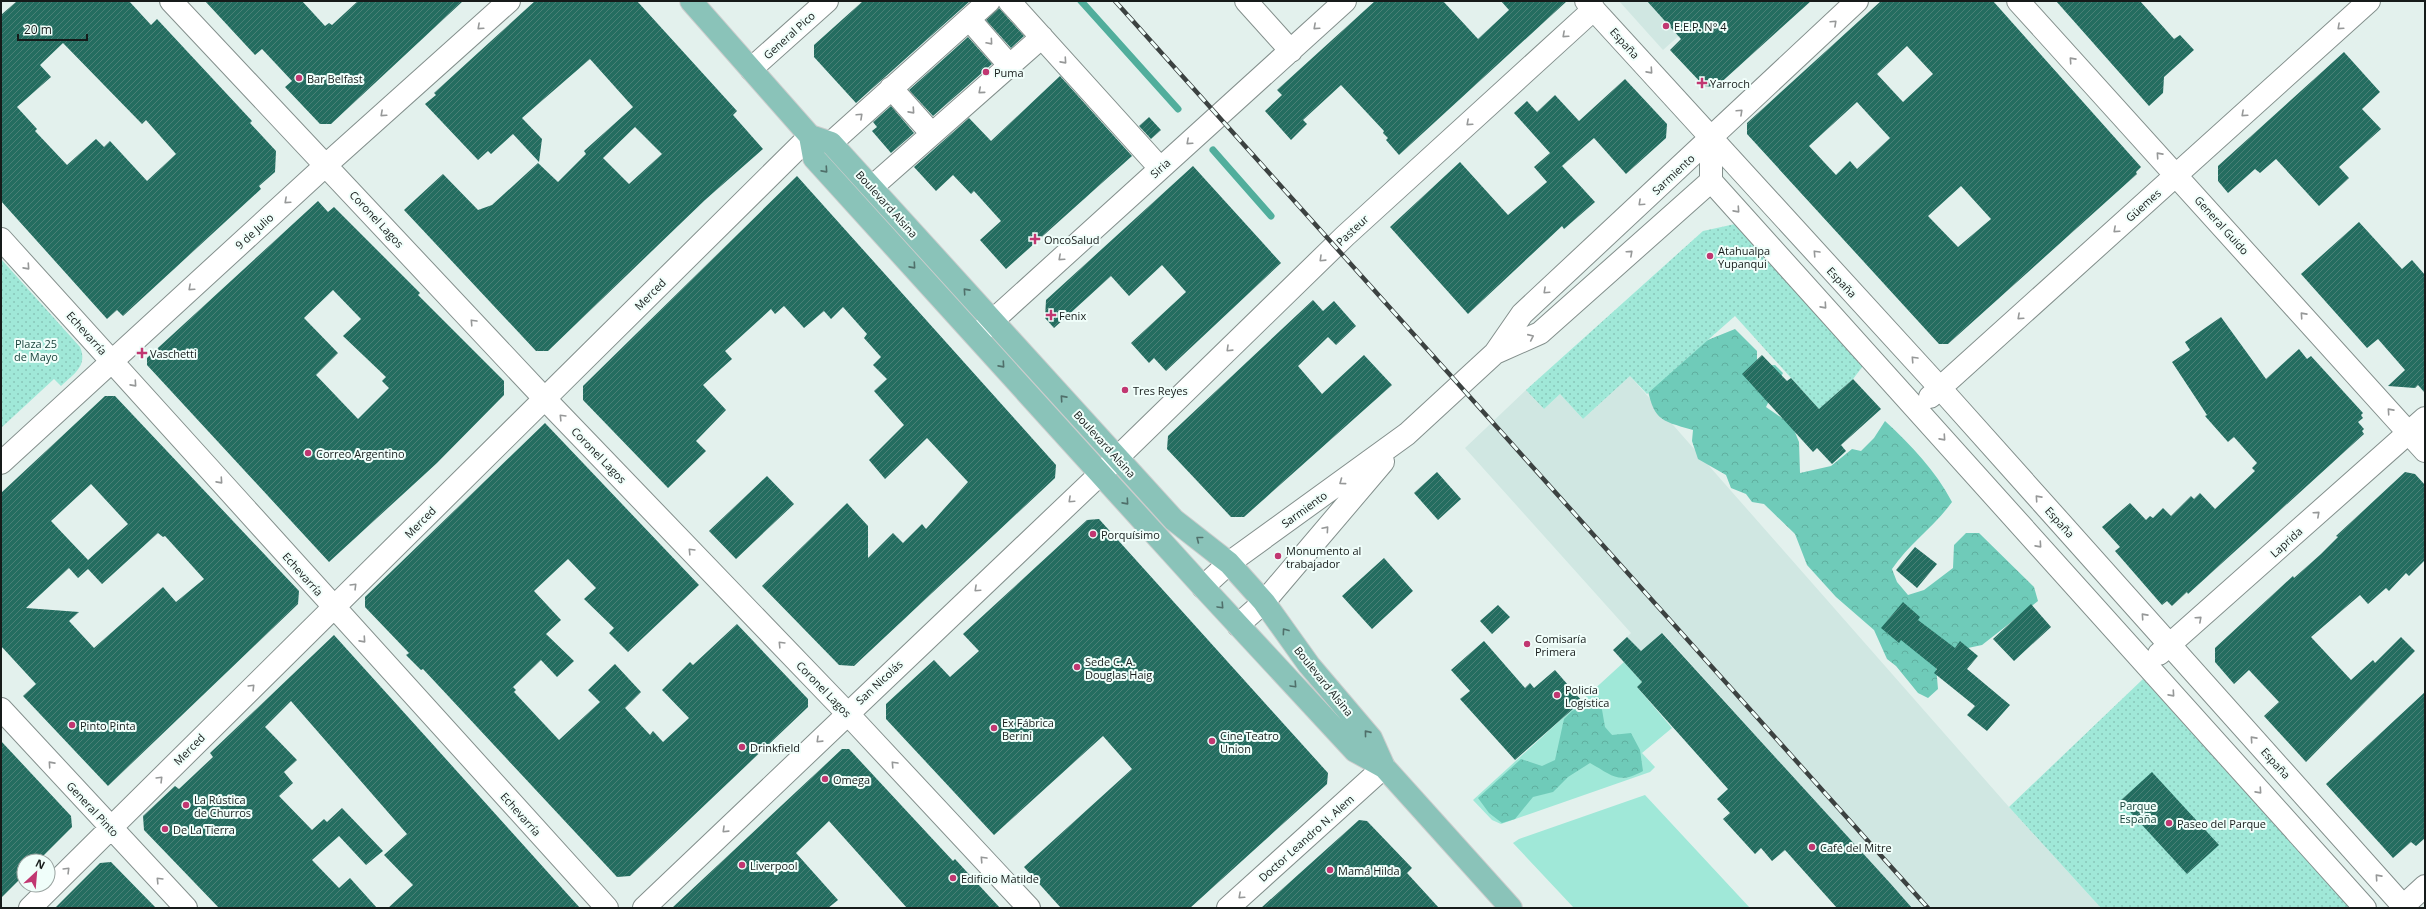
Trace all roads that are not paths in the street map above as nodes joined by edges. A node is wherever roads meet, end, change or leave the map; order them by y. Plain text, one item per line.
1 (171, 1) edge
2 (510, 1) edge
3 (691, 1) edge
4 (827, 1) edge
5 (989, 1) edge
6 (1010, 1) edge
7 (1246, 1) edge
8 (1345, 1) edge
9 (1857, 1) edge
10 (2018, 1) edge
11 (2369, 1) edge
12 (1590, 5) edge
13 (969, 19) junction
14 (1042, 37) junction
15 (1291, 51) junction
16 (1010, 66) junction
17 (751, 69) junction
18 (891, 88) junction
19 (932, 134) junction
20 (810, 136) junction
21 (1711, 139) junction
22 (831, 143) junction
23 (326, 165) junction
24 (1160, 168) junction
25 (2177, 175) junction
26 (1711, 181) junction
27 (872, 187) junction
28 (1, 239) edge
29 (993, 320) junction
30 (976, 336) junction
31 (1495, 353) junction
32 (112, 360) junction
33 (1940, 388) junction
34 (544, 398) junction
35 (1917, 409) junction
36 (2425, 418) edge
37 (2409, 432) junction
38 (1407, 434) junction
39 (2425, 451) edge
40 (1117, 458) junction
41 (1, 463) edge
42 (1100, 473) junction
43 (1229, 563) junction
44 (1203, 587) junction
45 (1264, 602) junction
46 (333, 607) junction
47 (1238, 625) junction
48 (2170, 645) junction
49 (2146, 665) junction
50 (1, 709) edge
51 (847, 713) junction
52 (1384, 767) junction
53 (110, 828) junction
54 (2425, 886) edge
55 (2403, 907) edge
56 (30, 908) edge
57 (186, 908) edge
58 (607, 908) edge
59 (644, 908) edge
60 (1028, 908) edge
61 (1228, 908) edge
62 (1511, 908) edge
63 (2365, 908) edge

1 - 23 street, Coronel Lagos
2 -> 23 street, 9 de Julio
3 - 17 main road
4 - 17 street, General Pico
5 - 13 street
6 - 14 street
7 - 15 street
8 -> 15 street, Siria
21 -> 9 street, Sarmiento
25 -> 10 street, General Guido
11 -> 25 street, Güemes
12 -> 21 street, España
12 -> 40 street, Pasteur
13 -> 16 street
13 - 18 street
14 - 16 street
14 -> 24 street
15 -> 24 street, Siria
16 -> 19 street
17 - 20 main road
18 -> 19 street
22 -> 18 street
19 - 27 street
20 - 22 main road, Boulevard Alsina
20 -> 30 main road, Boulevard Alsina
20 - 34 street, Merced
21 - 26 street
21 -> 31 street, Sarmiento
33 -> 21 street, España
22 - 27 main road, Boulevard Alsina
23 -> 32 street, 9 de Julio
34 -> 23 street, Coronel Lagos
24 -> 29 street, Siria
25 -> 33 street, Güemes
37 -> 25 street, General Guido
31 -> 26 street, Sarmiento
26 -> 35 street
29 -> 27 main road, Boulevard Alsina
28 -> 32 street, Echevarría
29 - 30 street, Siria
40 -> 29 main road, Boulevard Alsina
30 -> 42 main road, Boulevard Alsina
31 - 38 street, Sarmiento
32 - 41 street, 9 de Julio
32 -> 46 street, Echevarría
33 - 35 street, Güemes
48 -> 33 street, España
46 -> 34 street, Merced
51 -> 34 street, Coronel Lagos
35 -> 49 street
36 - 37 street, Laprida
37 - 39 street, General Guido
48 -> 37 street, Laprida
38 -> 43 street, Sarmiento
45 -> 38 street, Sarmiento
40 - 42 street, San Nicolás
43 -> 40 main road, Boulevard Alsina
42 -> 44 main road, Boulevard Alsina
42 -> 51 street, San Nicolás
43 - 44 street, Sarmiento
43 - 45 main road, Boulevard Alsina
44 -> 47 main road, Boulevard Alsina
45 - 47 street, Sarmiento
52 -> 45 main road, Boulevard Alsina
53 -> 46 street, Merced
46 -> 58 street, Echevarría
47 -> 52 main road, Boulevard Alsina
48 - 49 street, Laprida
55 -> 48 street, España
49 -> 63 street
53 -> 50 street, General Pinto
51 -> 59 street, San Nicolás
60 -> 51 street, Coronel Lagos
52 -> 61 street, Doctor Leandro N. Alem
52 - 62 main road, Boulevard Alsina
56 -> 53 street, Merced
57 -> 53 street, General Pinto
54 - 55 street

